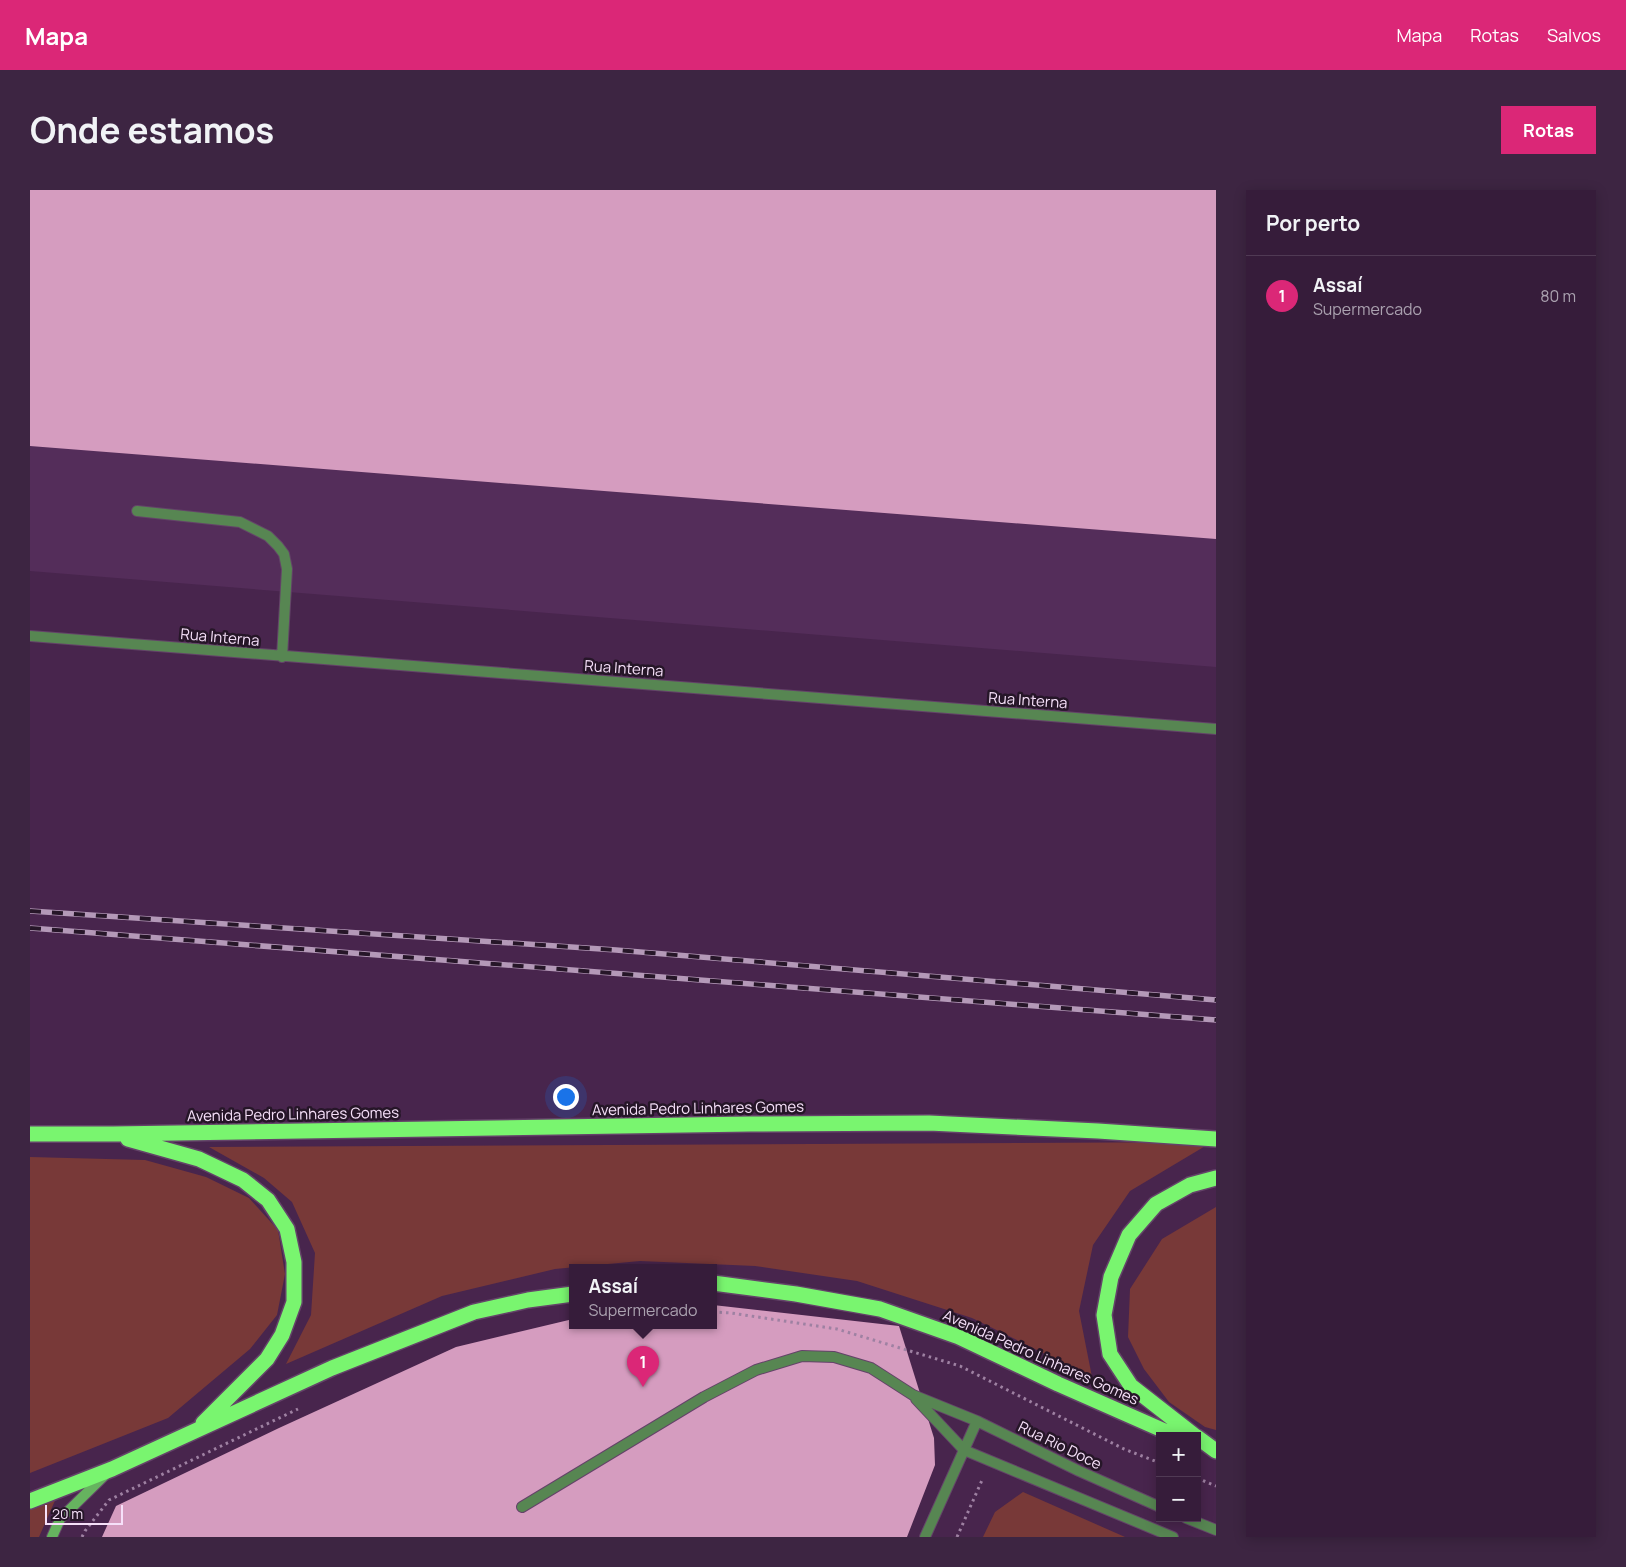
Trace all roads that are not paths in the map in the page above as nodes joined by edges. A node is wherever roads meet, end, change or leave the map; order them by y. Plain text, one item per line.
1 (137, 511) dead end
2 (30, 636) edge
3 (282, 657) junction
4 (1216, 729) edge
5 (34, 1133) edge
6 (113, 1134) junction
7 (1216, 1140) edge
8 (1216, 1178) edge
9 (717, 1284) edge
10 (569, 1295) edge
11 (913, 1395) junction
12 (977, 1421) junction
13 (1167, 1432) edge
14 (1191, 1432) edge
15 (193, 1433) junction
16 (1201, 1440) edge
17 (1201, 1446) edge
18 (964, 1450) junction
19 (1216, 1452) edge
20 (112, 1469) junction
21 (30, 1501) edge
22 (1156, 1505) edge
23 (522, 1507) dead end
24 (1196, 1522) edge
25 (1216, 1530) edge
26 (52, 1537) edge
27 (925, 1537) edge
28 (1173, 1537) edge

1 - 3 lane
2 - 3 lane, Rua Interna
3 - 4 lane, Rua Interna
5 - 6 highway, Avenida Pedro Linhares Gomes
6 - 7 highway, Avenida Pedro Linhares Gomes
6 - 15 highway
8 - 14 highway
9 - 13 highway, Avenida Pedro Linhares Gomes
10 - 15 highway
11 - 12 lane, Rua Rio Doce
11 - 18 lane
11 - 23 lane
12 - 18 lane
12 - 22 lane, Rua Rio Doce
15 - 20 highway
16 - 19 highway
17 - 19 highway
18 - 27 lane
18 - 28 lane
20 - 21 highway
20 - 26 main road
24 - 25 lane

